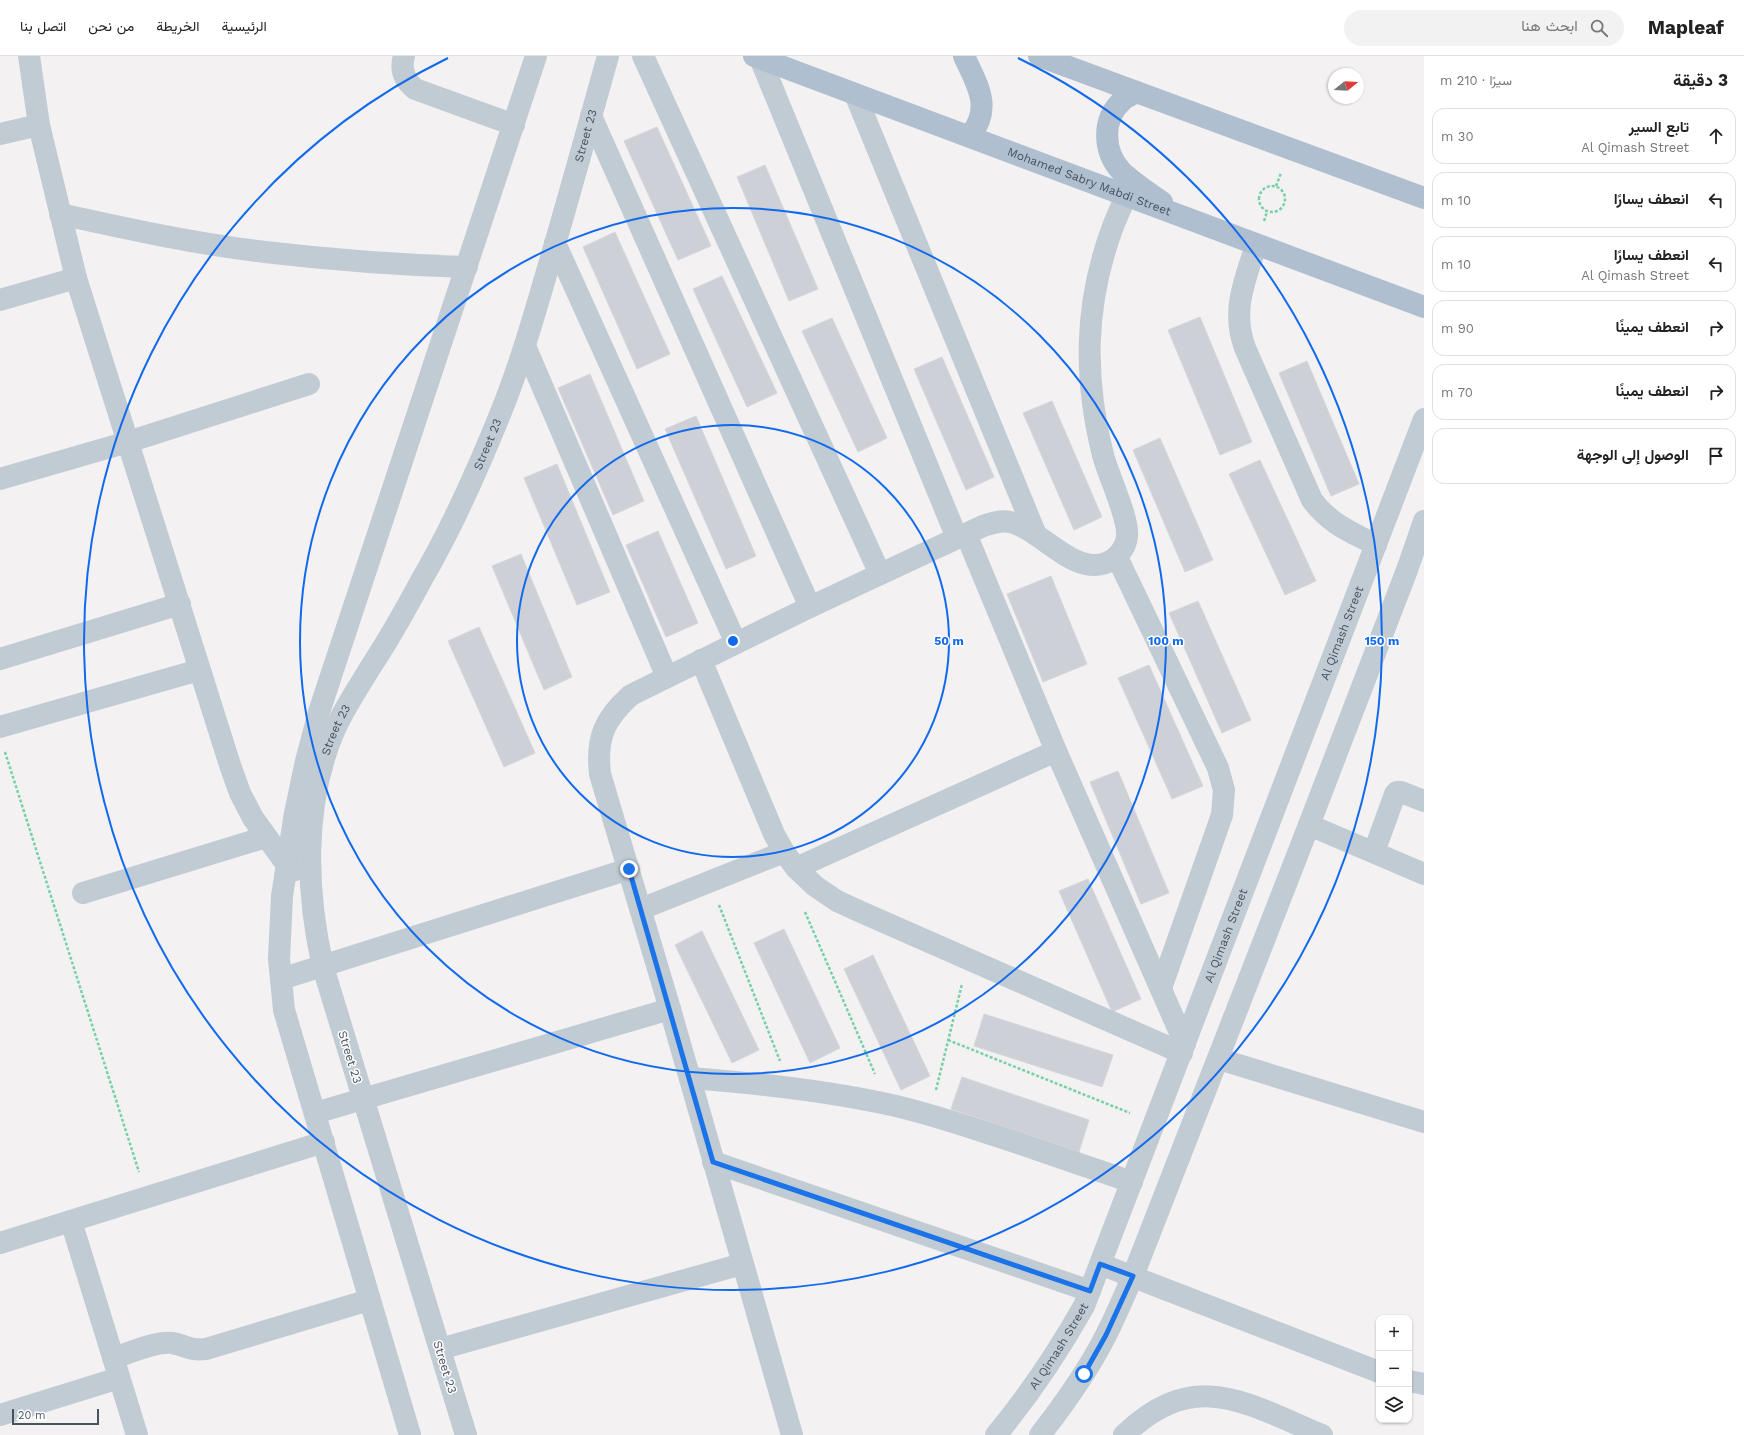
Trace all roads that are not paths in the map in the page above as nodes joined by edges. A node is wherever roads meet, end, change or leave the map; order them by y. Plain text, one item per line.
1 (28, 56) edge
2 (404, 56) edge
3 (536, 56) edge
4 (608, 56) edge
5 (643, 56) edge
6 (964, 56) edge
7 (1039, 56) edge
8 (757, 57) edge
9 (1136, 92) junction
10 (855, 94) junction
11 (591, 116) junction
12 (514, 124) junction
13 (39, 125) junction
14 (0, 134) edge
15 (970, 136) junction
16 (1126, 196) junction
17 (1424, 198) edge
18 (60, 214) junction
19 (1180, 216) junction
20 (556, 243) junction
21 (1256, 245) junction
22 (467, 267) junction
23 (76, 278) junction
24 (0, 300) edge
25 (1424, 307) edge
26 (525, 346) junction
27 (309, 384) dead end
28 (1424, 419) edge
29 (128, 442) junction
30 (0, 479) edge
31 (1424, 521) edge
32 (1036, 535) junction
33 (962, 536) junction
34 (1376, 545) junction
35 (1117, 557) junction
36 (880, 574) junction
37 (1416, 574) edge
38 (180, 604) junction
39 (810, 607) junction
40 (736, 643) junction
41 (0, 659) edge
42 (701, 660) junction
43 (199, 670) junction
44 (667, 677) junction
45 (0, 727) edge
46 (1056, 751) junction
47 (1424, 801) edge
48 (1309, 825) junction
49 (266, 837) junction
50 (1374, 852) junction
51 (790, 860) junction
52 (287, 865) junction
53 (629, 869) junction
54 (1424, 874) edge
55 (311, 883) junction
56 (83, 893) dead end
57 (641, 909) junction
58 (322, 967) junction
59 (281, 979) junction
60 (1161, 988) junction
61 (670, 1009) junction
62 (1183, 1049) junction
63 (1218, 1059) junction
64 (690, 1078) junction
65 (363, 1099) junction
66 (315, 1113) junction
67 (1424, 1122) edge
68 (324, 1142) junction
69 (713, 1162) junction
70 (1132, 1182) junction
71 (71, 1221) junction
72 (0, 1243) edge
73 (742, 1264) junction
74 (1100, 1264) junction
75 (1133, 1276) junction
76 (1090, 1291) junction
77 (369, 1300) junction
78 (440, 1349) junction
79 (113, 1358) junction
80 (1376, 1371) edge
81 (120, 1378) junction
82 (1412, 1382) edge
83 (1424, 1384) edge
84 (0, 1415) edge
85 (137, 1435) edge
86 (410, 1435) edge
87 (466, 1435) edge
88 (792, 1435) edge
89 (996, 1435) edge
90 (1040, 1435) edge
91 (1124, 1435) edge
92 (1322, 1435) edge

1 - 13 street
2 - 12 street
3 - 12 street, Street 23
4 - 11 street, Street 23
5 - 36 street
6 - 15 main road
7 - 9 main road
8 - 10 main road, Mohamed Sabry Mabdi Street
8 - 33 street
9 - 17 main road
9 - 19 main road
10 - 15 main road, Mohamed Sabry Mabdi Street
10 - 32 street
11 - 20 street, Street 23
11 - 39 street
12 - 22 street, Street 23
13 - 14 street
13 - 18 street
15 - 16 main road, Mohamed Sabry Mabdi Street
16 - 19 main road, Mohamed Sabry Mabdi Street
16 - 35 street
18 - 22 street
18 - 23 street
19 - 21 main road, Mohamed Sabry Mabdi Street
20 - 26 street, Street 23
20 - 40 street
21 - 25 main road, Mohamed Sabry Mabdi Street
21 - 34 street
22 - 52 street, Street 23
23 - 24 street
23 - 29 street
26 - 44 street
26 - 55 street, Street 23
27 - 29 street
28 - 34 street, Al Qimash Street
29 - 30 street
29 - 38 street
31 - 37 street
32 - 33 street
32 - 35 street
33 - 36 street
33 - 46 street
34 - 62 street, Al Qimash Street
35 - 60 street
36 - 39 street
37 - 48 street
38 - 41 street
38 - 43 street
39 - 40 street
40 - 42 street
42 - 44 street
42 - 51 street
43 - 45 street
43 - 49 street
44 - 53 street
46 - 51 street
46 - 60 street
47 - 50 street
48 - 50 street
48 - 63 street
49 - 52 street
49 - 56 street
50 - 54 street
51 - 57 street
51 - 62 street
52 - 55 street
52 - 59 street, Street 23
53 - 57 street
53 - 58 street
55 - 58 street, Street 23
57 - 61 street
58 - 59 street
58 - 65 street, Street 23
59 - 66 street, Street 23
60 - 62 street
61 - 64 street
61 - 65 street
62 - 70 street, Al Qimash Street
63 - 67 street
63 - 75 street
64 - 69 street
64 - 70 street
65 - 66 street
65 - 78 street, Street 23
66 - 68 street, Street 23
68 - 71 street
68 - 77 street, Street 23
69 - 73 street
69 - 76 street
70 - 74 street, Al Qimash Street
71 - 72 street
71 - 79 street
73 - 78 street
73 - 88 street
74 - 75 street
74 - 76 street, Al Qimash Street
75 - 80 street
75 - 90 street
76 - 89 street, Al Qimash Street
77 - 79 street
77 - 86 street, Street 23
78 - 87 street, Street 23
79 - 81 street
81 - 84 street
81 - 85 street
82 - 83 street
91 - 92 street

